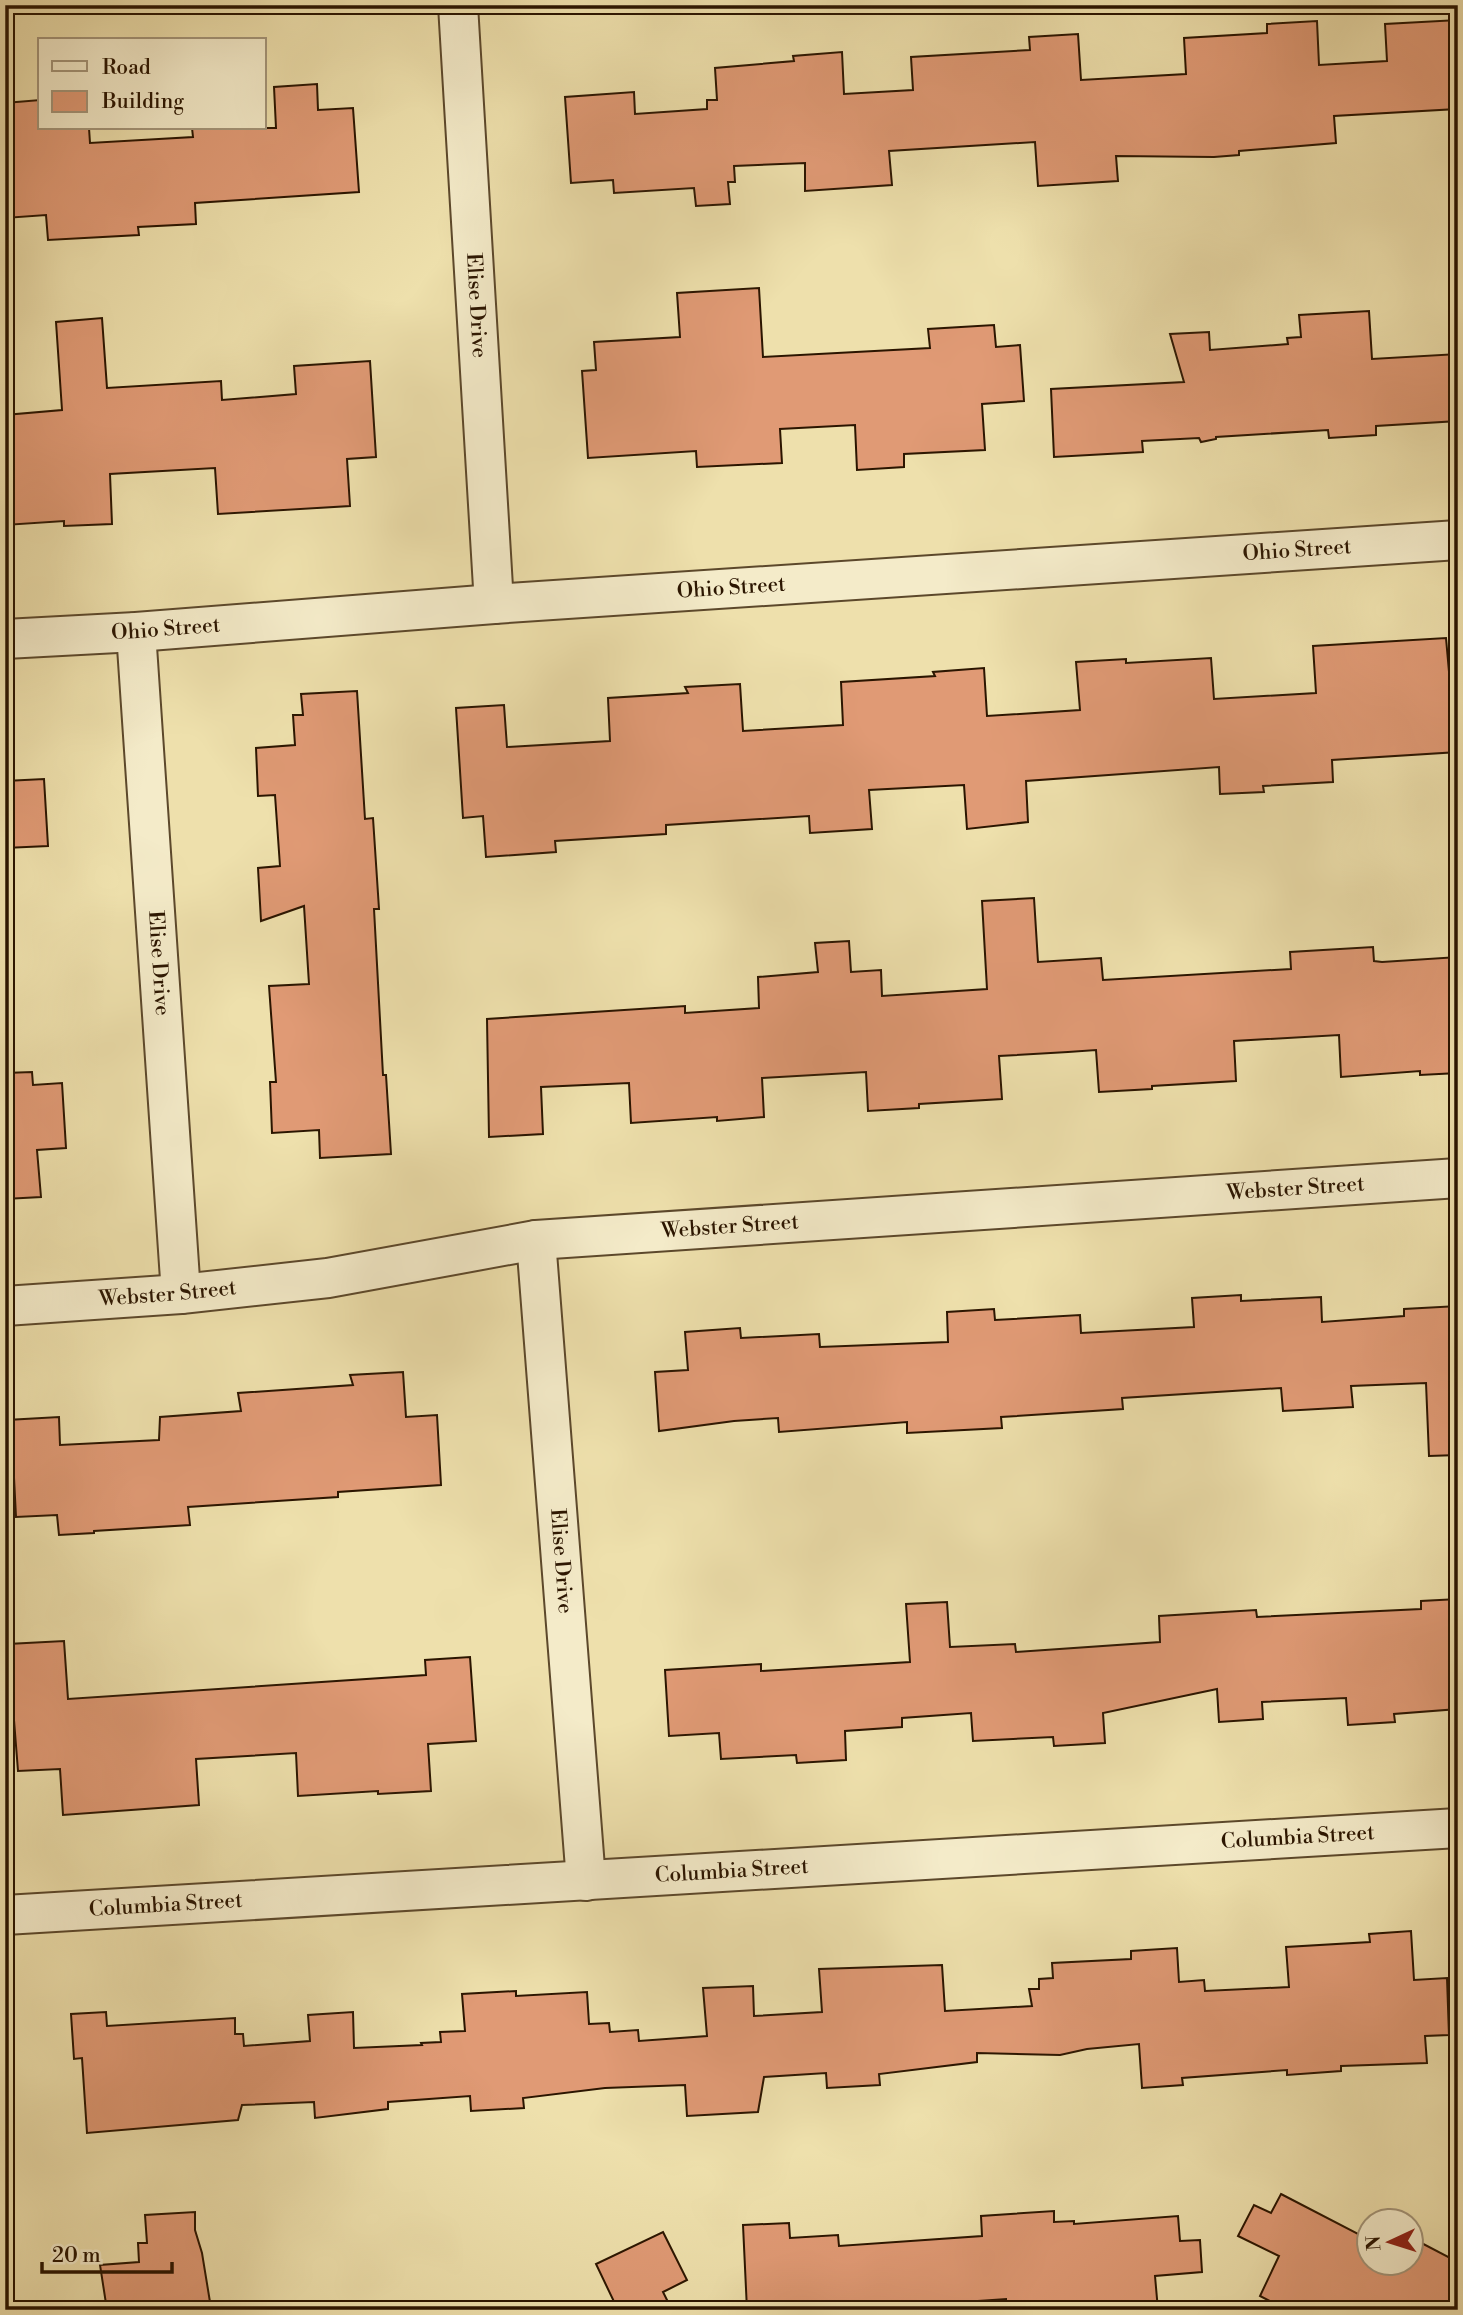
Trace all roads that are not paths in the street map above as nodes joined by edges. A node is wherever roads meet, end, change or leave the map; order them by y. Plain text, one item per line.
1 (458, 5) edge
2 (1458, 540) edge
3 (494, 604) junction
4 (136, 632) junction
5 (5, 639) edge
6 (1458, 1178) edge
7 (536, 1240) junction
8 (181, 1294) junction
9 (5, 1306) edge
10 (1458, 1828) edge
11 (586, 1881) junction
12 (5, 1915) edge

1 - 3 street, Elise Drive
2 - 3 street, Ohio Street
3 - 4 street, Ohio Street
4 - 5 street, Ohio Street
4 - 8 street, Elise Drive
6 - 7 street, Webster Street
7 - 8 street, Webster Street
7 - 11 street, Elise Drive
8 - 9 street, Webster Street
10 - 11 street, Columbia Street
11 - 12 street, Columbia Street

